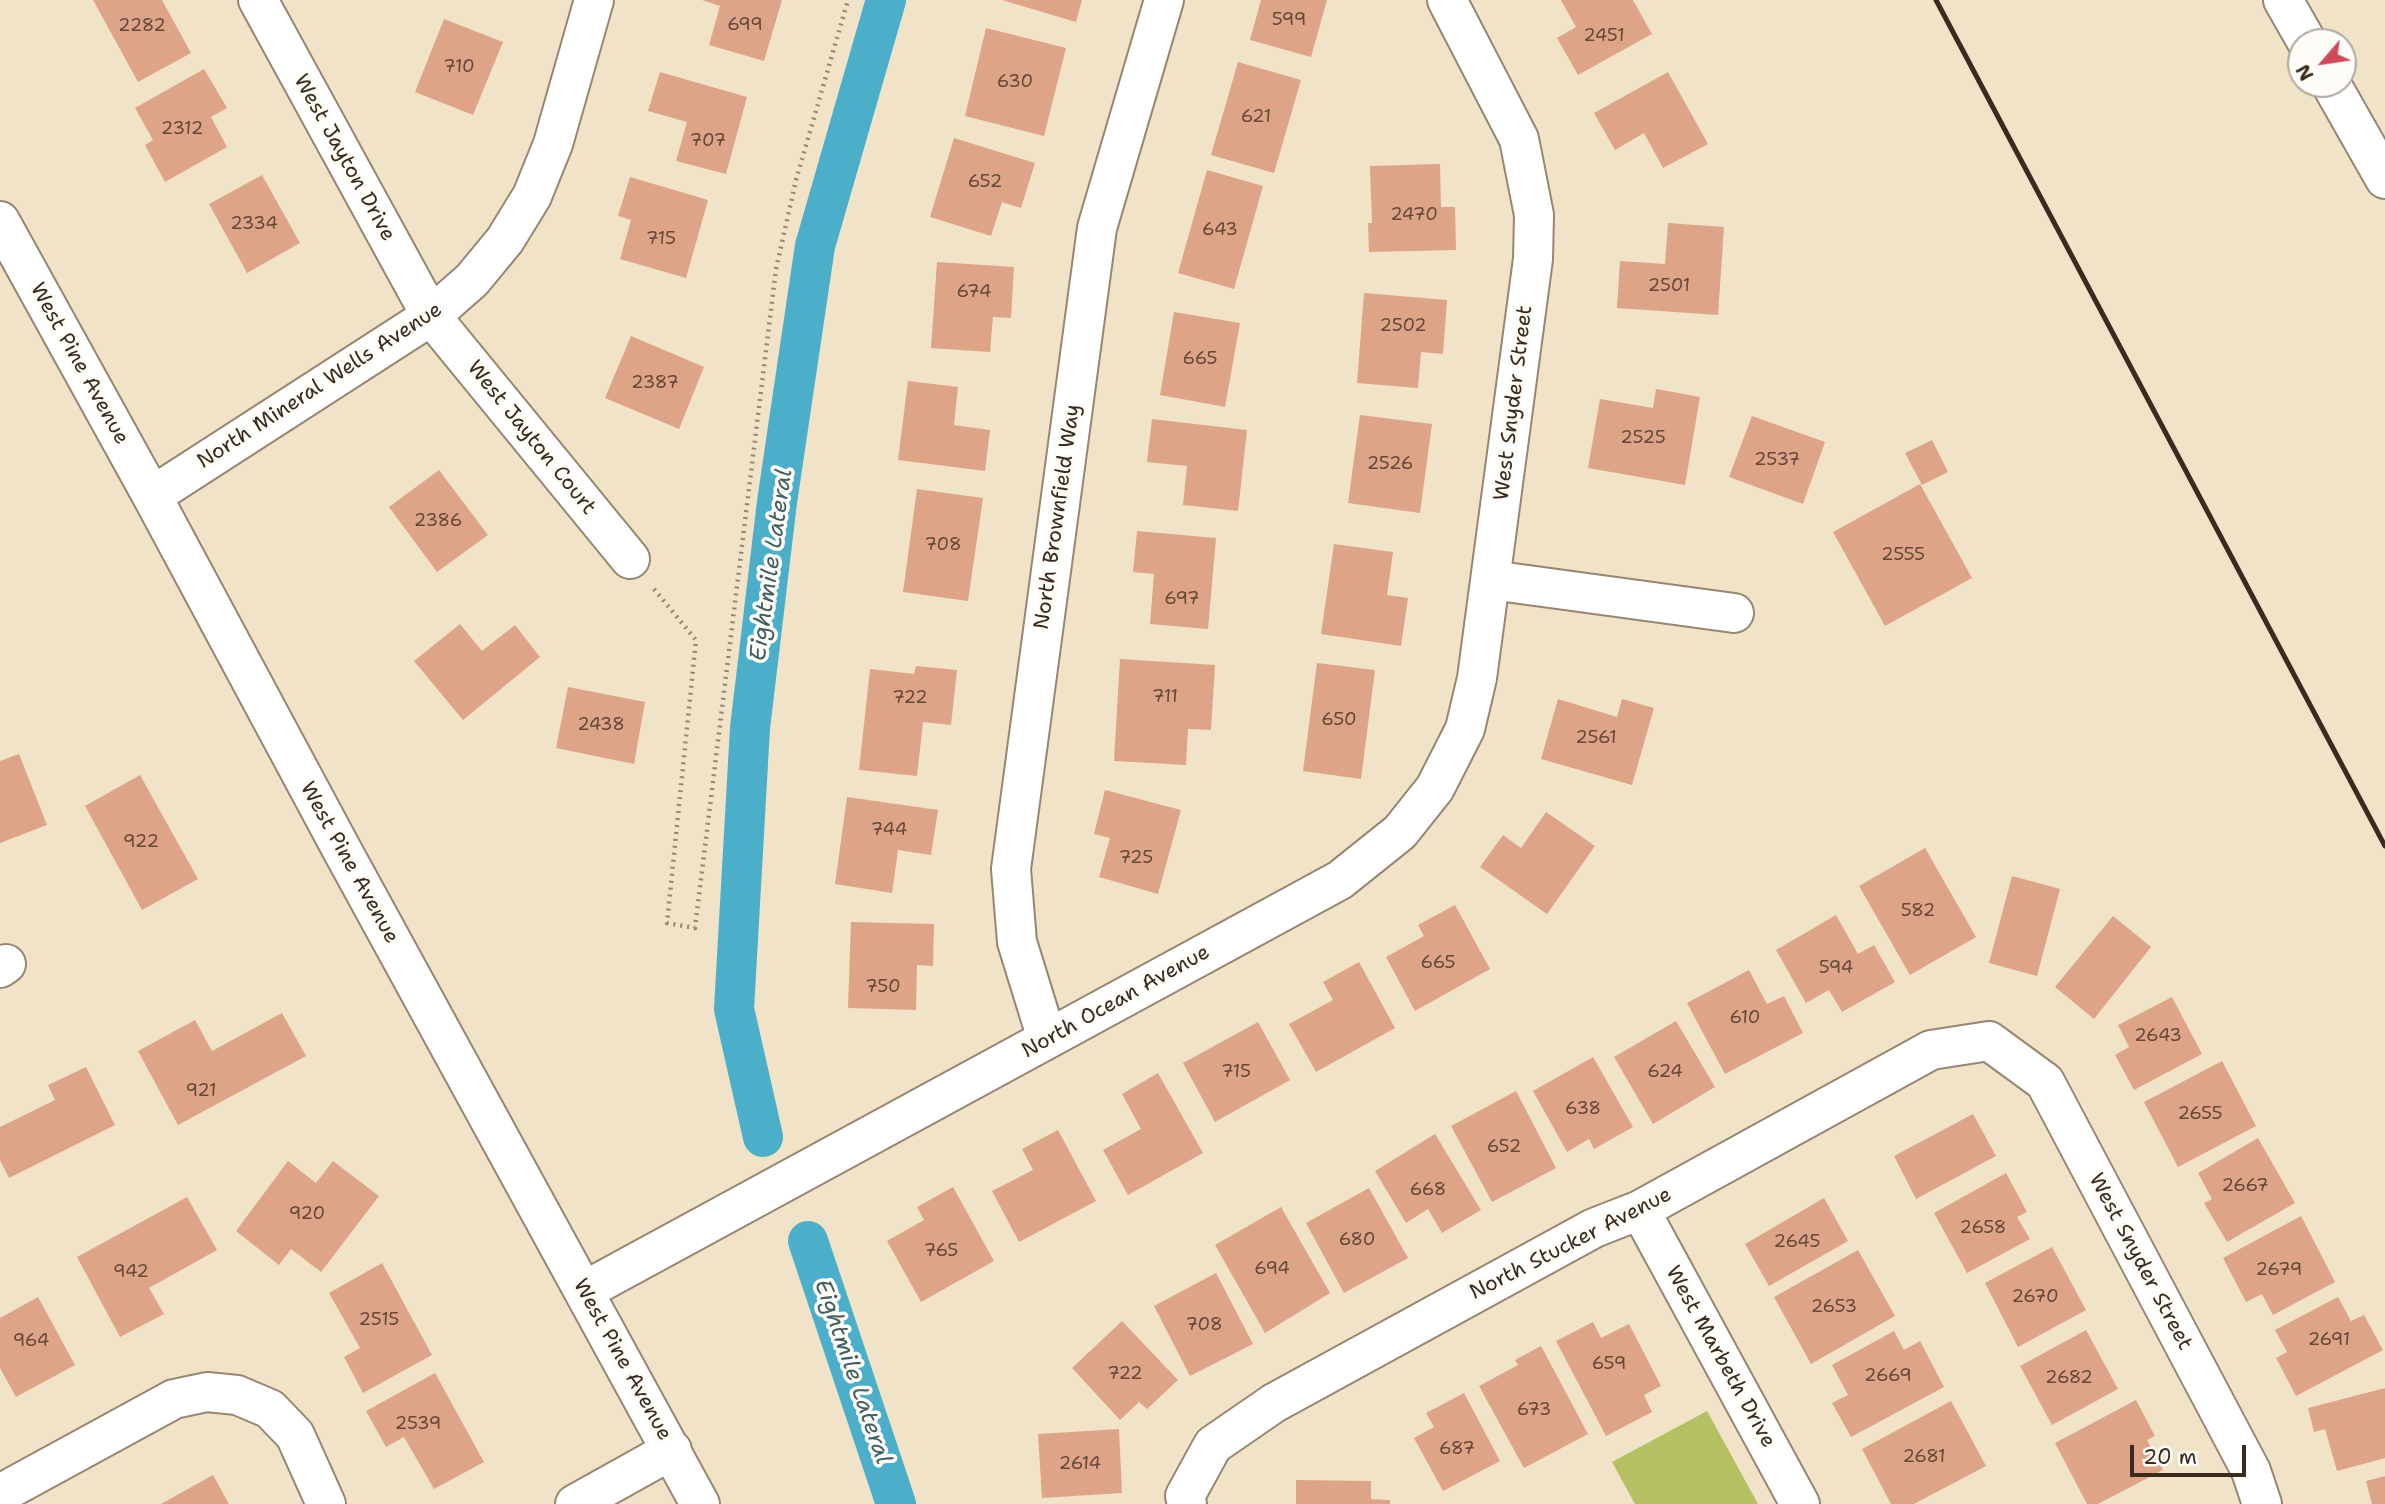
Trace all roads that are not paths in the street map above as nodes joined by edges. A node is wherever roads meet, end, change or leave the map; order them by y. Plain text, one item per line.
1 (258, 0) edge
2 (594, 0) edge
3 (1164, 0) edge
4 (1447, 0) edge
5 (2283, 0) edge
6 (2299, 28) edge
7 (2339, 98) edge
8 (2385, 179) edge
9 (0, 221) edge
10 (431, 317) junction
11 (152, 496) junction
12 (630, 559) road end
13 (1491, 580) junction
14 (1734, 613) dead end
15 (1047, 1039) junction
16 (1989, 1041) joint
17 (1640, 1210) junction
18 (584, 1291) junction
19 (672, 1451) junction
20 (0, 1494) edge
21 (1186, 1500) edge
22 (326, 1504) edge
23 (575, 1504) edge
24 (700, 1504) edge
25 (1800, 1504) edge
26 (2262, 1504) edge

1 - 10 street, West Jayton Drive
2 - 10 street, North Mineral Wells Avenue
3 - 15 street, North Brownfield Way
4 - 13 street, West Snyder Street
5 - 6 street
7 - 8 street
9 - 11 street, West Pine Avenue
10 - 11 street, North Mineral Wells Avenue
10 - 12 street, West Jayton Court
11 - 18 street, West Pine Avenue
13 - 14 street
13 - 15 street, North Ocean Avenue
15 - 18 street, North Ocean Avenue
16 - 17 street, North Stucker Avenue
16 - 26 street, West Snyder Street
17 - 21 street, North Stucker Avenue
17 - 25 street, West Marbeth Drive
18 - 19 street, West Pine Avenue
19 - 23 street
19 - 24 street, West Pine Avenue
20 - 22 street

